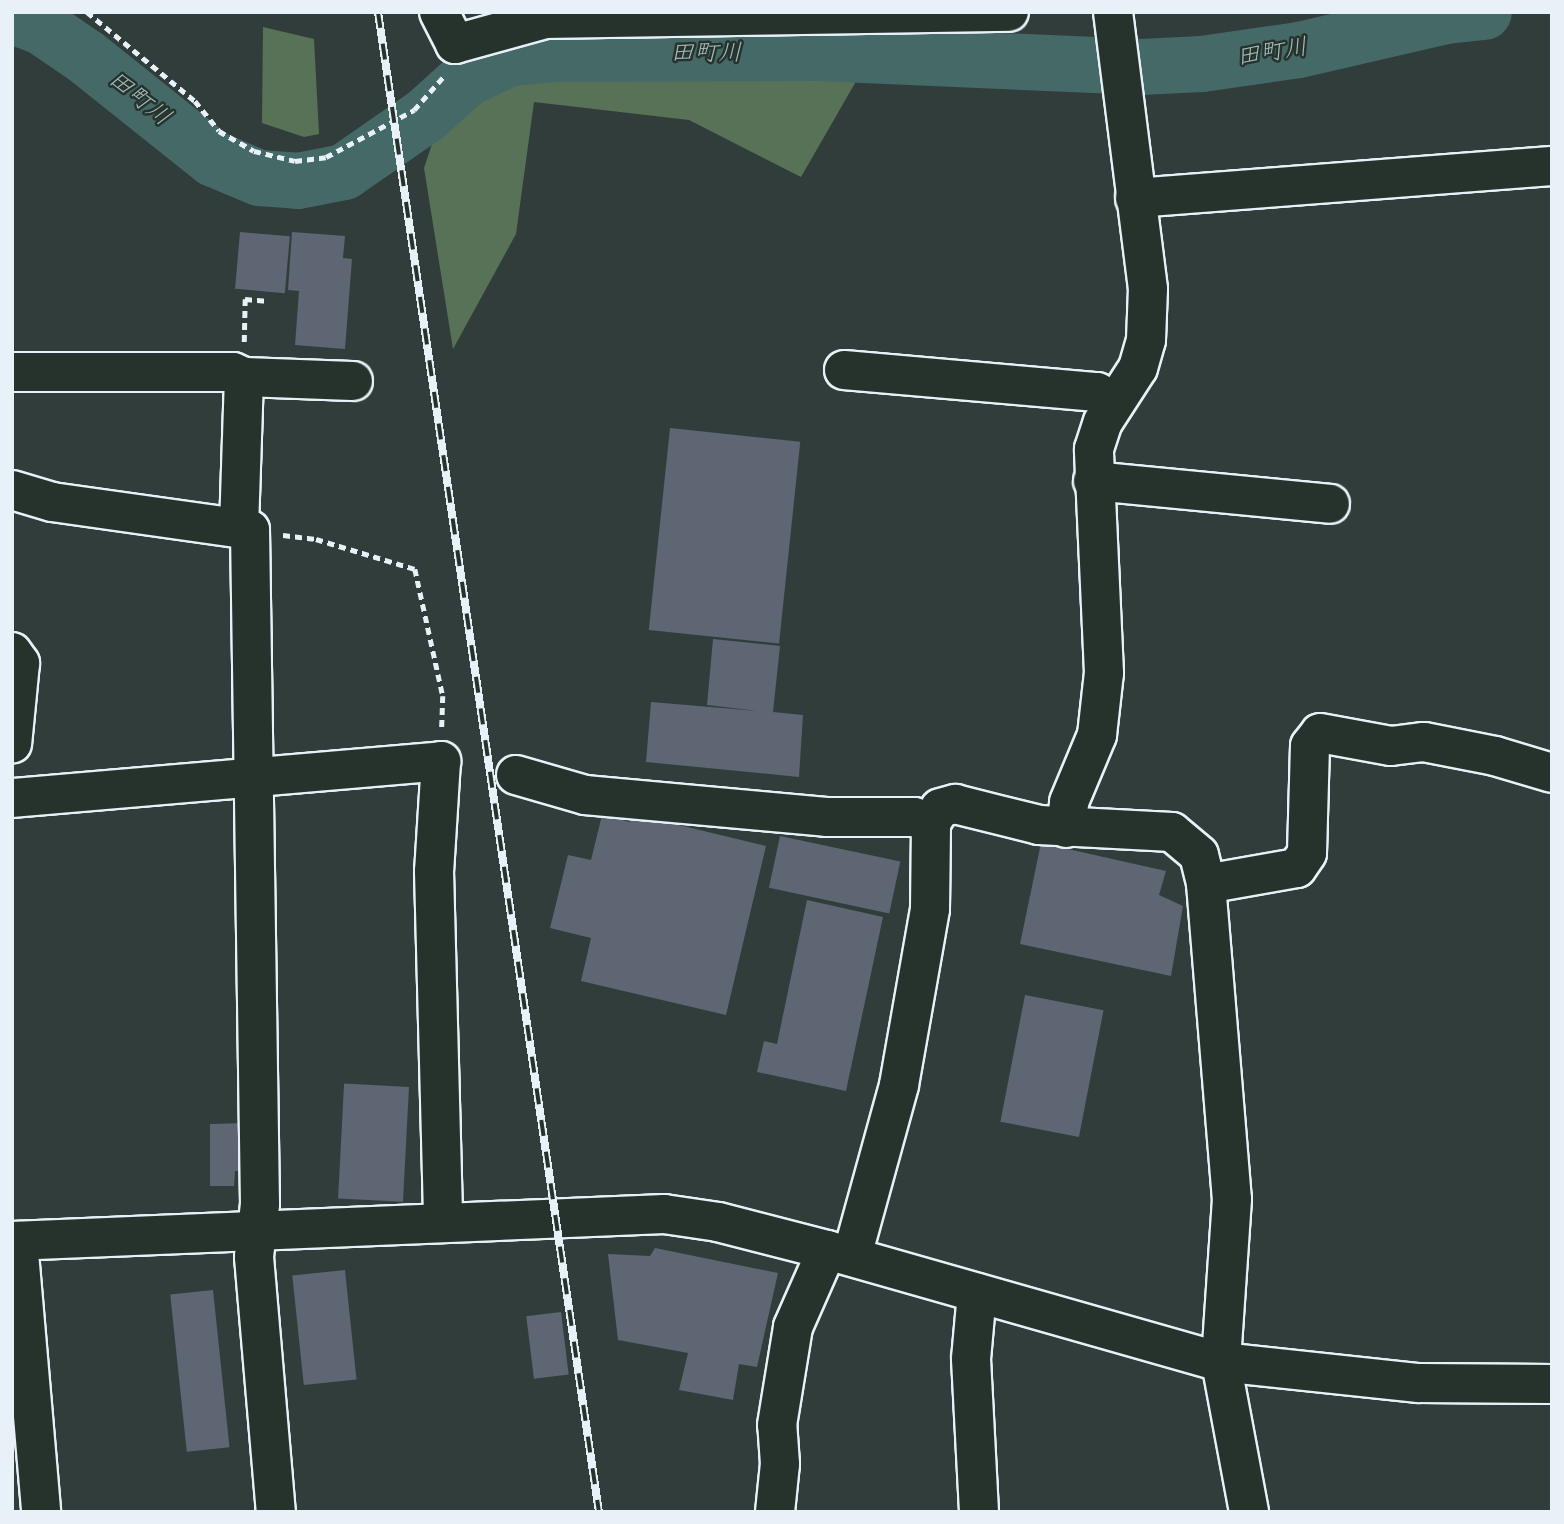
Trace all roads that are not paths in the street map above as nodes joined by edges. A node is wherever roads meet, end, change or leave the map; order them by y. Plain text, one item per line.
1 (1009, 12) edge
2 (1114, 25) edge
3 (447, 28) edge
4 (1552, 166) edge
5 (1135, 198) junction
6 (844, 370) dead end
7 (12, 372) edge
8 (244, 377) junction
9 (353, 381) dead end
10 (1116, 402) junction
11 (1093, 481) junction
12 (12, 490) edge
13 (1330, 504) dead end
14 (245, 529) junction
15 (12, 652) edge
16 (12, 744) edge
17 (1552, 773) edge
18 (516, 775) dead end
19 (250, 778) junction
20 (12, 797) edge
21 (931, 823) junction
22 (1066, 828) junction
23 (1206, 884) junction
24 (443, 1222) junction
25 (257, 1231) junction
26 (15, 1241) edge
27 (839, 1253) junction
28 (977, 1293) junction
29 (1222, 1362) junction
30 (1552, 1384) edge
31 (41, 1512) edge
32 (276, 1512) edge
33 (775, 1512) edge
34 (979, 1512) edge
35 (1249, 1512) edge

1 - 3 street
2 - 5 street
4 - 5 street
5 - 10 street
6 - 10 street
7 - 8 street
8 - 9 street
8 - 14 street
10 - 11 street
11 - 13 street
11 - 22 street
12 - 14 street
14 - 19 street
15 - 16 street
17 - 23 street
18 - 21 street
19 - 20 street
19 - 24 street
19 - 25 street
21 - 22 street
21 - 27 street
22 - 23 street
23 - 29 street
24 - 25 street
24 - 27 street
25 - 26 street
25 - 32 street
26 - 31 street
27 - 28 street
27 - 33 street
28 - 29 street
28 - 34 street
29 - 30 street
29 - 35 street

